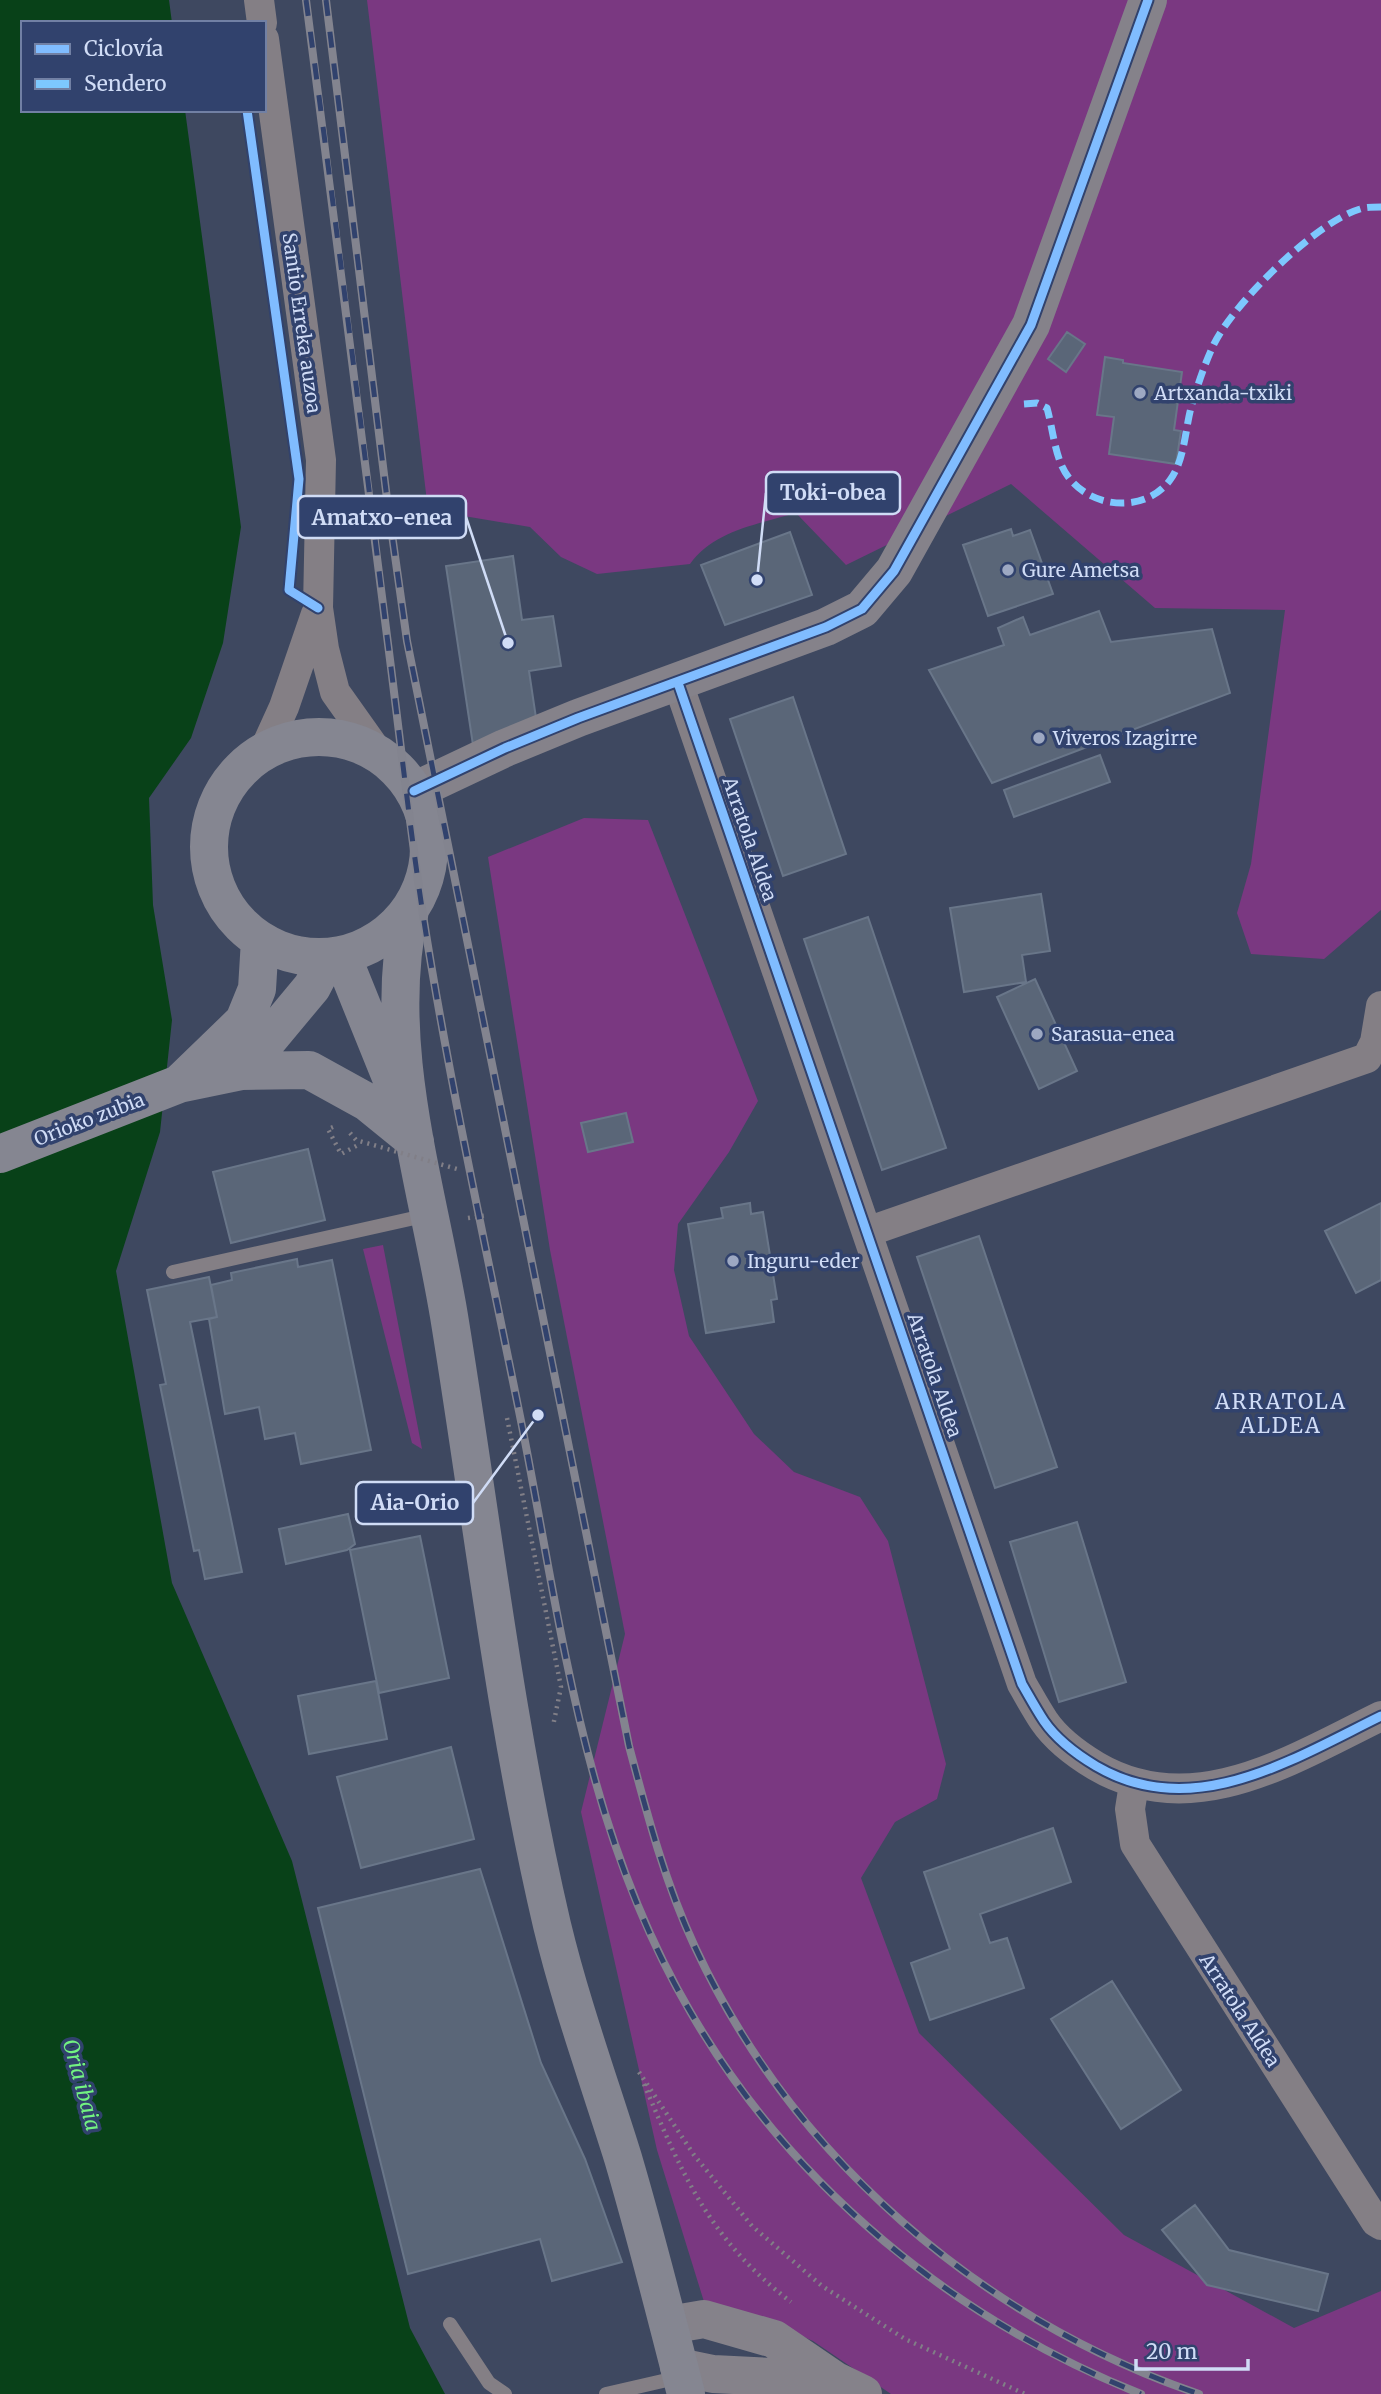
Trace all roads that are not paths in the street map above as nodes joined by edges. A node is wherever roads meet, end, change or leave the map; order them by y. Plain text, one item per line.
1 (259, 0) edge
2 (1148, 0) edge
3 (262, 21) edge
4 (266, 54) edge
5 (318, 608) junction
6 (678, 683) junction
7 (264, 751) junction
8 (379, 754) junction
9 (414, 791) junction
10 (410, 910) junction
11 (260, 940) junction
12 (335, 957) junction
13 (1381, 1006) edge
14 (242, 1071) junction
15 (179, 1084) junction
16 (415, 1141) junction
17 (0, 1154) edge
18 (429, 1214) junction
19 (867, 1233) junction
20 (173, 1272) dead end
21 (1381, 1716) edge
22 (1134, 1784) junction
23 (1381, 2225) edge
24 (450, 2324) dead end
25 (669, 2325) junction
26 (682, 2379) edge
27 (762, 2385) edge
28 (848, 2387) edge
29 (505, 2394) edge
30 (607, 2394) edge

1 - 3 street
2 - 6 street
4 - 5 street, Santio Erreka auzoa
5 - 7 street, Santio Erreka auzoa
5 - 8 street, Santio Erreka auzoa
6 - 9 street
6 - 19 street, Arratola Aldea
7 - 8 highway
7 - 11 highway
8 - 9 highway
9 - 10 highway
10 - 12 highway
10 - 16 highway
11 - 12 highway
11 - 15 highway
12 - 14 highway
12 - 16 highway
13 - 19 street
14 - 15 highway
14 - 16 highway
15 - 17 highway, Orioko zubia
16 - 18 highway
18 - 20 lane
18 - 25 highway
19 - 22 street, Arratola Aldea
21 - 22 street, Arratola Aldea
22 - 23 street, Arratola Aldea
24 - 29 lane
25 - 26 highway
25 - 28 street
26 - 27 street
26 - 30 lane
27 - 28 street

